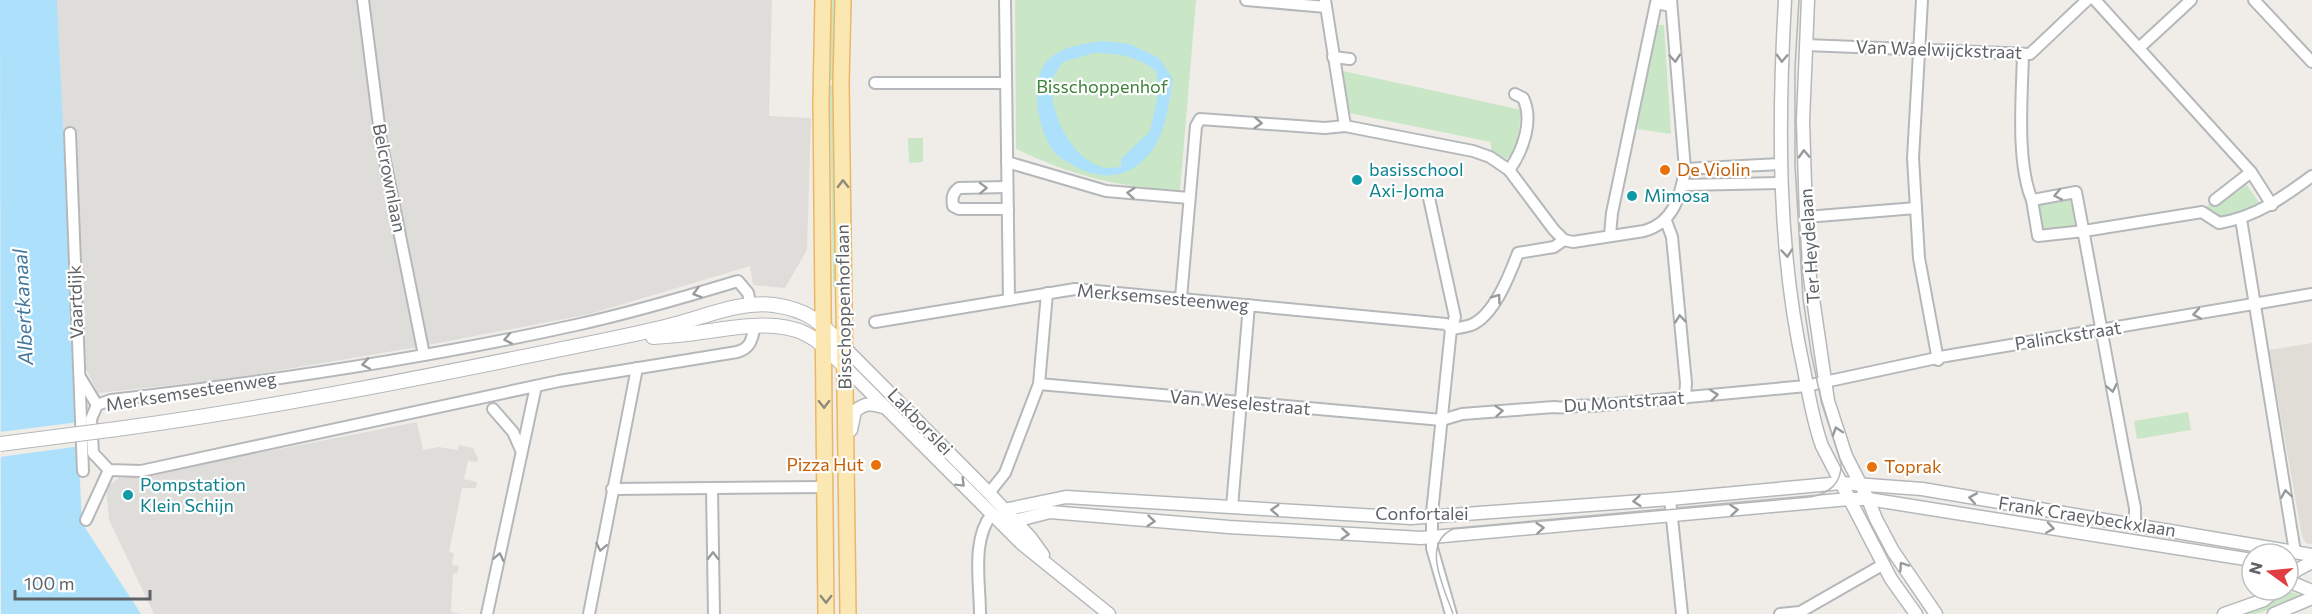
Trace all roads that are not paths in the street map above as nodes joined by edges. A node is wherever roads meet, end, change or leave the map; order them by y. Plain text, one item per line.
1 (363, 0) edge
2 (823, 0) edge
3 (843, 0) edge
4 (1005, 0) edge
5 (1246, 0) edge
6 (1785, 0) edge
7 (1808, 0) edge
8 (1922, 0) edge
9 (2087, 0) edge
10 (2095, 0) edge
11 (2191, 0) edge
12 (2254, 0) edge
13 (1325, 3) edge
14 (1671, 3) edge
15 (1806, 45) junction
16 (2139, 48) junction
17 (1920, 50) junction
18 (2023, 54) junction
19 (1333, 57) junction
20 (1350, 59) dead end
21 (2312, 62) edge
22 (875, 83) dead end
23 (1006, 83) junction
24 (1515, 94) dead end
25 (1345, 126) junction
26 (70, 133) dead end
27 (1007, 162) junction
28 (1781, 164) junction
29 (1685, 169) junction
30 (1509, 170) junction
31 (2251, 172) junction
32 (2312, 176) edge
33 (1782, 183) junction
34 (1683, 185) junction
35 (1007, 187) junction
36 (1189, 198) junction
37 (1429, 198) dead end
38 (2032, 200) junction
39 (2215, 200) dead end
40 (2272, 205) junction
41 (1916, 208) junction
42 (1008, 209) junction
43 (1806, 217) junction
44 (2241, 219) junction
45 (1666, 221) junction
46 (2084, 231) junction
47 (1610, 236) junction
48 (1564, 240) junction
49 (1047, 293) junction
50 (2312, 294) edge
51 (1180, 298) junction
52 (1009, 300) junction
53 (1249, 305) junction
54 (2255, 305) junction
55 (751, 306) junction
56 (875, 322) dead end
57 (823, 325) junction
58 (755, 326) junction
59 (1452, 329) junction
60 (2100, 331) junction
61 (603, 341) junction
62 (823, 345) junction
63 (845, 348) junction
64 (424, 355) junction
65 (1938, 360) junction
66 (845, 367) junction
67 (637, 368) junction
68 (79, 375) junction
69 (1825, 381) junction
70 (1039, 384) junction
71 (536, 386) junction
72 (1806, 386) junction
73 (1685, 398) junction
74 (1240, 404) junction
75 (98, 405) junction
76 (884, 407) junction
77 (493, 409) dead end
78 (917, 419) junction
79 (1442, 420) junction
80 (906, 429) junction
81 (0, 444) edge
82 (845, 444) junction
83 (521, 450) junction
84 (109, 470) junction
85 (83, 471) dead end
86 (1841, 483) junction
87 (1861, 484) junction
88 (825, 487) junction
89 (612, 489) junction
90 (712, 489) junction
91 (989, 493) junction
92 (1670, 499) junction
93 (1849, 499) junction
94 (1868, 499) junction
95 (1053, 506) junction
96 (1232, 507) junction
97 (998, 512) junction
98 (1672, 516) junction
99 (1432, 517) junction
100 (86, 520) dead end
101 (1009, 523) junction
102 (2135, 525) junction
103 (1432, 538) junction
104 (2132, 542) junction
105 (2293, 542) edge
106 (2240, 543) edge
107 (2240, 558) edge
108 (1884, 564) junction
109 (2312, 598) edge
110 (2258, 602) edge
111 (1801, 613) edge
112 (487, 614) edge
113 (589, 614) edge
114 (714, 614) edge
115 (826, 614) edge
116 (848, 614) edge
117 (980, 614) edge
118 (1109, 614) edge
119 (1451, 614) edge
120 (1682, 614) edge
121 (1780, 614) edge
122 (1916, 614) edge
123 (1936, 614) edge
124 (2224, 614) edge
125 (2274, 614) edge

1 - 64 street, Belcrownlaan
2 - 57 main road, Bisschoppenhoflaan
63 -> 3 main road, Bisschoppenhoflaan
4 - 23 street
5 - 13 street
6 -> 28 street, Ter Heydelaan
7 - 15 street, Ter Heydelaan
8 - 17 street
9 - 18 street, Van Waelwijckstraat
10 - 16 street
11 - 16 street
12 - 21 street
13 - 19 street
14 -> 29 street
14 - 47 street
15 - 17 street, Van Waelwijckstraat
43 -> 15 street, Ter Heydelaan
16 - 31 street
17 - 18 street, Van Waelwijckstraat
17 - 41 street
18 - 38 street
19 - 20 street
19 - 25 street
22 - 23 street
23 - 27 street
24 - 30 street
25 - 30 street
36 -> 25 street
26 - 68 street, Vaartdijk
27 - 35 street
36 -> 27 street
28 - 29 street
28 - 33 street, Ter Heydelaan
29 - 34 street
30 - 48 street
31 - 39 street
31 - 40 street
32 - 40 street
33 - 34 street
33 -> 72 street, Ter Heydelaan
34 - 45 street
35 - 42 street
42 -> 35 street
36 - 51 street
37 - 59 street
38 - 46 street
46 -> 38 street
40 - 44 street
41 - 43 street
41 - 65 street
42 - 52 street
43 - 69 street, Ter Heydelaan
44 - 46 street
44 - 54 street
45 - 47 street
73 -> 45 street
46 - 60 street
47 - 48 street
59 -> 48 street
49 - 51 street, Merksemsesteenweg
49 - 52 street, Merksemsesteenweg
49 - 70 street
50 - 54 street, Palinckstraat
51 - 53 street, Merksemsesteenweg
52 - 56 street, Merksemsesteenweg
53 - 59 street, Merksemsesteenweg
53 - 74 street
54 -> 60 street, Palinckstraat
105 -> 54 street
55 - 57 main road, Merksemsesteenweg
55 - 61 main road, Merksemsesteenweg
55 -> 64 street, Merksemsesteenweg
57 - 62 main road, Bisschoppenhoflaan
57 - 63 main road, Lakborslei
58 - 61 main road, Merksemsesteenweg
58 - 62 main road, Merksemsesteenweg
58 - 67 street
59 - 79 street
60 - 65 street, Palinckstraat
60 -> 102 street
61 - 81 main road, Merksemsesteenweg, bridge
62 - 66 main road, Merksemsesteenweg
62 -> 88 main road, Bisschoppenhoflaan
63 - 66 main road, Bisschoppenhoflaan
63 - 78 street, Lakborslei
64 -> 75 street, Merksemsesteenweg
65 - 69 street, Palinckstraat
66 - 76 street, Lakborslei
66 - 82 main road, Bisschoppenhoflaan
67 - 71 street
67 - 89 street
68 - 75 street
68 - 85 street, Vaartdijk
69 - 72 street, Du Montstraat
87 -> 69 street, Ter Heydelaan
70 - 74 street, Van Weselestraat
70 - 91 street
71 - 83 street
71 - 84 street
73 -> 72 street, Du Montstraat
72 - 86 street, Ter Heydelaan
79 -> 73 street, Du Montstraat
74 - 79 street, Van Weselestraat
74 - 96 street
75 - 84 street, Merksemsesteenweg
76 - 80 street, Lakborslei
76 - 82 street, Lakborslei
77 - 83 street
78 - 80 street
78 - 91 street, Lakborslei
79 - 99 street
80 -> 97 street, Lakborslei
82 - 116 main road, Bisschoppenhoflaan
112 -> 83 street
84 - 100 street
86 - 87 street
86 - 92 street, Confortalei
86 - 93 street, Ter Heydelaan
87 - 94 street, Ter Heydelaan
102 -> 87 street, Frank Craeybeckxlaan
88 - 90 street
88 -> 115 main road, Bisschoppenhoflaan
89 - 90 street
89 -> 113 street
114 -> 90 street
91 - 97 street, Lakborslei
92 - 98 street
92 -> 99 street, Confortalei
93 - 94 street
98 -> 93 street, Confortalei
93 - 108 street, Ter Heydelaan
94 -> 104 street, Frank Craeybeckxlaan
123 -> 94 street, Ter Heydelaan
95 - 96 street, Confortalei
95 - 97 street, Confortalei
95 - 101 street, Confortalei
95 -> 103 street, Confortalei
99 -> 96 street, Confortalei
97 - 101 street, Lakborslei
97 - 117 street
103 -> 98 street, Confortalei
98 - 120 street
99 - 103 street
101 - 118 street, Lakborslei
102 - 104 street
102 - 106 street, Frank Craeybeckxlaan
103 - 119 street
104 - 107 street, Frank Craeybeckxlaan
108 - 111 street
108 - 122 street, Ter Heydelaan
109 - 125 street
110 - 124 street
111 - 121 street

